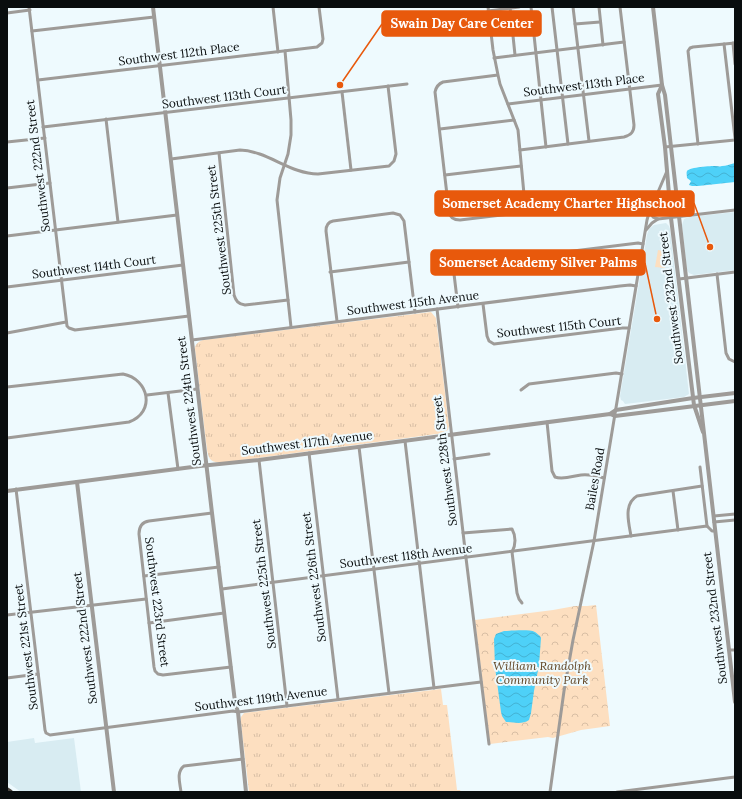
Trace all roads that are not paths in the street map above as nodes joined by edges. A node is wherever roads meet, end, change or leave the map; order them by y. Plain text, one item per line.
1 (153, 7) edge
2 (273, 7) edge
3 (319, 7) edge
4 (519, 7) edge
5 (531, 7) edge
6 (552, 7) edge
7 (573, 7) edge
8 (599, 7) edge
9 (620, 7) edge
10 (653, 7) edge
11 (30, 8) edge
12 (510, 8) edge
13 (488, 9) edge
14 (7, 13) edge
15 (154, 18) junction
16 (600, 22) junction
17 (575, 24) junction
18 (533, 29) junction
19 (32, 31) junction
20 (512, 31) junction
21 (624, 42) junction
22 (734, 43) edge
23 (724, 44) junction
24 (603, 45) junction
25 (578, 48) junction
26 (557, 50) junction
27 (285, 51) junction
28 (278, 52) junction
29 (536, 53) junction
30 (515, 55) junction
31 (494, 58) junction
32 (735, 64) edge
33 (160, 66) junction
34 (498, 75) junction
35 (38, 80) junction
36 (407, 84) dead end
37 (662, 85) junction
38 (388, 86) junction
39 (630, 89) junction
40 (342, 92) junction
41 (583, 95) junction
42 (563, 97) junction
43 (289, 98) junction
44 (541, 100) junction
45 (508, 104) junction
46 (165, 112) junction
47 (106, 120) junction
48 (514, 120) junction
49 (43, 127) junction
50 (440, 129) junction
51 (45, 138) junction
52 (735, 139) edge
53 (7, 142) edge
54 (589, 142) junction
55 (568, 144) junction
56 (698, 144) junction
57 (546, 147) junction
58 (665, 147) junction
59 (671, 147) junction
60 (520, 150) junction
61 (219, 153) junction
62 (171, 159) junction
63 (284, 165) junction
64 (522, 166) junction
65 (351, 170) junction
66 (667, 171) junction
67 (445, 175) junction
68 (50, 183) junction
69 (7, 188) edge
70 (651, 208) junction
71 (735, 210) edge
72 (177, 215) junction
73 (679, 216) junction
74 (672, 218) junction
75 (658, 219) junction
76 (118, 222) junction
77 (55, 230) junction
78 (645, 232) junction
79 (7, 236) edge
80 (643, 244) junction
81 (409, 262) junction
82 (183, 265) junction
83 (330, 272) junction
84 (735, 272) edge
85 (717, 274) junction
86 (686, 278) junction
87 (679, 279) junction
88 (61, 280) junction
89 (636, 286) junction
90 (7, 287) edge
91 (288, 300) junction
92 (483, 304) junction
93 (458, 307) junction
94 (437, 310) junction
95 (416, 312) junction
96 (189, 316) junction
97 (66, 322) junction
98 (337, 322) junction
99 (291, 327) junction
100 (629, 328) junction
101 (7, 333) edge
102 (192, 340) junction
103 (735, 362) edge
104 (622, 374) junction
105 (7, 387) edge
106 (197, 389) junction
107 (521, 390) dead end
108 (168, 392) junction
109 (735, 393) edge
110 (147, 395) junction
111 (700, 397) junction
112 (693, 398) junction
113 (735, 401) edge
114 (701, 404) junction
115 (694, 405) junction
116 (616, 410) junction
117 (613, 415) junction
118 (547, 422) junction
119 (451, 435) junction
120 (705, 436) junction
121 (7, 438) edge
122 (405, 441) junction
123 (359, 447) junction
124 (309, 453) junction
125 (489, 454) dead end
126 (454, 459) junction
127 (258, 460) junction
128 (207, 466) junction
129 (700, 468) dead end
130 (178, 469) junction
131 (604, 478) junction
132 (77, 482) junction
133 (702, 486) junction
134 (16, 490) junction
135 (7, 491) edge
136 (673, 491) junction
137 (212, 513) junction
138 (735, 514) edge
139 (714, 516) junction
140 (735, 520) edge
141 (714, 522) junction
142 (707, 526) junction
143 (678, 530) junction
144 (715, 531) junction
145 (463, 533) junction
146 (631, 536) junction
147 (594, 541) junction
148 (512, 552) junction
149 (466, 558) junction
150 (420, 563) junction
151 (219, 567) junction
152 (374, 569) junction
153 (144, 576) junction
154 (323, 576) junction
155 (273, 582) junction
156 (222, 589) junction
157 (146, 600) junction
158 (522, 603) dead end
159 (91, 605) junction
160 (31, 612) junction
161 (225, 614) junction
162 (7, 615) edge
163 (149, 623) junction
164 (729, 650) junction
165 (735, 650) edge
166 (231, 667) junction
167 (38, 674) junction
168 (7, 678) edge
169 (481, 682) junction
170 (434, 688) junction
171 (388, 693) junction
172 (338, 699) junction
173 (735, 702) edge
174 (287, 706) junction
175 (238, 712) junction
176 (106, 728) junction
177 (45, 730) joint
178 (489, 744) dead end
179 (243, 759) junction
180 (735, 777) edge
181 (7, 790) edge
182 (10, 792) edge
183 (114, 792) edge
184 (181, 792) edge
185 (246, 792) edge
186 (550, 792) edge
187 (616, 792) edge

1 - 15 street, Southwest 224th Street
2 - 28 street
3 - 27 street, Southwest 112th Place
4 - 12 street
5 - 18 street
6 - 26 street
7 - 17 street
8 - 16 street
9 - 21 street
10 - 37 street, Southwest 232nd Street
11 - 14 street
11 - 19 street, Southwest 222nd Street
12 - 13 street
12 - 20 street
13 - 31 street
15 - 19 street
15 - 33 street, Southwest 224th Street
16 - 17 street
16 - 24 street
17 - 25 street
18 - 20 street
18 - 29 street
19 - 35 street, Southwest 222nd Street
20 - 30 street
21 - 24 street
21 - 39 street
22 - 23 street
22 - 32 street
23 - 52 street
23 - 56 street
24 - 25 street
25 - 26 street
25 - 41 street
26 - 29 street
26 - 42 street
27 - 28 street, Southwest 112th Place
27 - 43 street
28 - 33 street, Southwest 112th Place
29 - 30 street
29 - 44 street
30 - 31 street
31 - 34 street
33 - 35 street, Southwest 112th Place
33 - 46 street, Southwest 224th Street
34 - 45 street
34 - 50 street
35 - 49 street, Southwest 222nd Street
36 - 38 street, Southwest 113th Court
37 - 39 street, Southwest 113th Place
37 - 58 street, Southwest 232nd Street
37 - 59 street, Southwest 232nd Street
38 - 40 street, Southwest 113th Court
38 - 65 street
39 - 41 street, Southwest 113th Place
39 - 54 street
40 - 43 street, Southwest 113th Court
40 - 65 street
41 - 42 street, Southwest 113th Place
41 - 54 street
42 - 44 street, Southwest 113th Place
42 - 55 street
43 - 46 street, Southwest 113th Court
43 - 63 street
44 - 45 street, Southwest 113th Place
44 - 57 street
45 - 48 street
46 - 47 street, Southwest 113th Court
46 - 62 street, Southwest 224th Street
47 - 49 street, Southwest 113th Court
47 - 76 street
48 - 50 street
48 - 60 street
49 - 51 street, Southwest 222nd Street
50 - 67 street
51 - 53 street
51 - 68 street, Southwest 222nd Street
52 - 56 street
54 - 55 street
55 - 57 street
56 - 59 street
57 - 60 street
58 - 59 street
58 - 66 street, Southwest 232nd Street
59 - 73 street, Southwest 232nd Street
60 - 64 street
61 - 62 street
61 - 63 street
61 - 91 street, Southwest 225th Street
62 - 72 street, Southwest 224th Street
63 - 65 street
63 - 91 street
64 - 67 street
64 - 67 street
66 - 70 street
66 - 74 street, Southwest 232nd Street
68 - 69 street
68 - 77 street, Southwest 222nd Street
70 - 75 street
70 - 78 street
71 - 73 street
72 - 76 street
72 - 82 street, Southwest 224th Street
73 - 74 street
73 - 86 street, Southwest 232nd Street
74 - 75 street
74 - 87 street, Southwest 232nd Street
75 - 78 street
76 - 77 street
77 - 79 street
77 - 88 street, Southwest 222nd Street
78 - 80 street
80 - 89 street
80 - 93 street
81 - 83 street
81 - 83 street
81 - 95 street
82 - 88 street, Southwest 114th Court
82 - 96 street, Southwest 224th Street
83 - 98 street
84 - 85 street
85 - 86 street
85 - 103 street
86 - 87 street
86 - 111 street, Southwest 232nd Street
87 - 112 street, Southwest 232nd Street
88 - 90 street, Southwest 114th Court
88 - 97 street, Southwest 222nd Street
89 - 92 street, Southwest 115th Avenue
89 - 100 street
91 - 99 street
92 - 93 street, Southwest 115th Avenue
92 - 100 street, Southwest 115th Court
93 - 94 street, Southwest 115th Avenue
94 - 95 street, Southwest 115th Avenue
94 - 119 street, Southwest 228th Street
95 - 98 street, Southwest 115th Avenue
96 - 97 street
96 - 102 street, Southwest 224th Street
97 - 101 street
98 - 99 street, Southwest 115th Avenue
99 - 102 street, Southwest 115th Avenue
100 - 104 street
102 - 106 street, Southwest 224th Street
104 - 107 street
104 - 116 street
105 - 110 street
106 - 108 street
106 - 128 street, Southwest 224th Street
108 - 110 street
108 - 130 street, Southwest 224th Street
109 - 111 street, Southwest 117th Avenue
110 - 121 street
111 - 112 street, Southwest 117th Avenue
111 - 114 street, Southwest 232nd Street
112 - 115 street, Southwest 232nd Street
112 - 116 street, Southwest 117th Avenue
113 - 114 street, Southwest 117th Avenue
114 - 115 street, Southwest 117th Avenue
114 - 120 street, Southwest 232nd Street
115 - 117 street, Southwest 117th Avenue
115 - 120 street, Southwest 232nd Street
116 - 117 street, Southwest 117th Avenue
117 - 118 street, Southwest 117th Avenue
117 - 131 street, Bailes Road
118 - 119 street, Southwest 117th Avenue
118 - 131 street
119 - 122 street, Southwest 117th Avenue
119 - 126 street, Southwest 228th Street
120 - 139 street, Southwest 232nd Street
122 - 123 street, Southwest 117th Avenue
122 - 150 street
123 - 124 street, Southwest 117th Avenue
123 - 152 street
124 - 127 street, Southwest 117th Avenue
124 - 154 street, Southwest 226th Street
125 - 126 street
126 - 145 street, Southwest 228th Street
127 - 128 street, Southwest 117th Avenue
127 - 155 street, Southwest 225th Street
128 - 130 street, Southwest 117th Avenue
128 - 137 street, Southwest 224th Street
129 - 133 street
130 - 132 street, Southwest 117th Avenue
131 - 147 street, Bailes Road
132 - 134 street, Southwest 117th Avenue
132 - 159 street, Southwest 222nd Street
133 - 136 street
133 - 142 street
134 - 135 street, Southwest 117th Avenue
134 - 160 street, Southwest 221st Street
136 - 143 street
136 - 146 street
137 - 151 street, Southwest 224th Street
137 - 153 street, Southwest 223rd Street
138 - 139 street
139 - 141 street, Southwest 232nd Street
140 - 141 street
141 - 144 street, Southwest 232nd Street
142 - 143 street, Southwest 118th Avenue
142 - 144 street
143 - 146 street, Southwest 118th Avenue
144 - 164 street, Southwest 232nd Street
145 - 148 street
145 - 149 street, Southwest 228th Street
146 - 147 street, Southwest 118th Avenue
147 - 148 street, Southwest 118th Avenue
147 - 186 street, Bailes Road
148 - 149 street, Southwest 118th Avenue
148 - 158 street
149 - 150 street, Southwest 118th Avenue
149 - 169 street, Southwest 228th Street
150 - 152 street, Southwest 118th Avenue
150 - 170 street
151 - 153 street
151 - 156 street, Southwest 224th Street
152 - 154 street, Southwest 118th Avenue
152 - 171 street
153 - 157 street, Southwest 223rd Street
154 - 155 street, Southwest 118th Avenue
154 - 172 street, Southwest 226th Street
155 - 156 street, Southwest 118th Avenue
155 - 174 street, Southwest 225th Street
156 - 161 street, Southwest 224th Street
157 - 159 street
157 - 163 street, Southwest 223rd Street
159 - 160 street
159 - 176 street, Southwest 222nd Street
160 - 162 street
160 - 167 street, Southwest 221st Street
161 - 163 street
161 - 166 street, Southwest 224th Street
163 - 166 street, Southwest 223rd Street
164 - 165 street
164 - 173 street, Southwest 232nd Street
166 - 175 street, Southwest 224th Street
167 - 168 street
167 - 177 street, Southwest 221st Street
169 - 170 street, Southwest 119th Avenue
169 - 178 street, Southwest 228th Street
170 - 171 street, Southwest 119th Avenue
171 - 172 street, Southwest 119th Avenue
172 - 174 street, Southwest 119th Avenue
174 - 175 street, Southwest 119th Avenue
175 - 176 street, Southwest 119th Avenue
175 - 179 street, Southwest 224th Street
176 - 177 street, Southwest 119th Avenue
176 - 183 street, Southwest 222nd Street
179 - 184 street
179 - 185 street, Southwest 224th Street
180 - 187 street
181 - 182 highway

